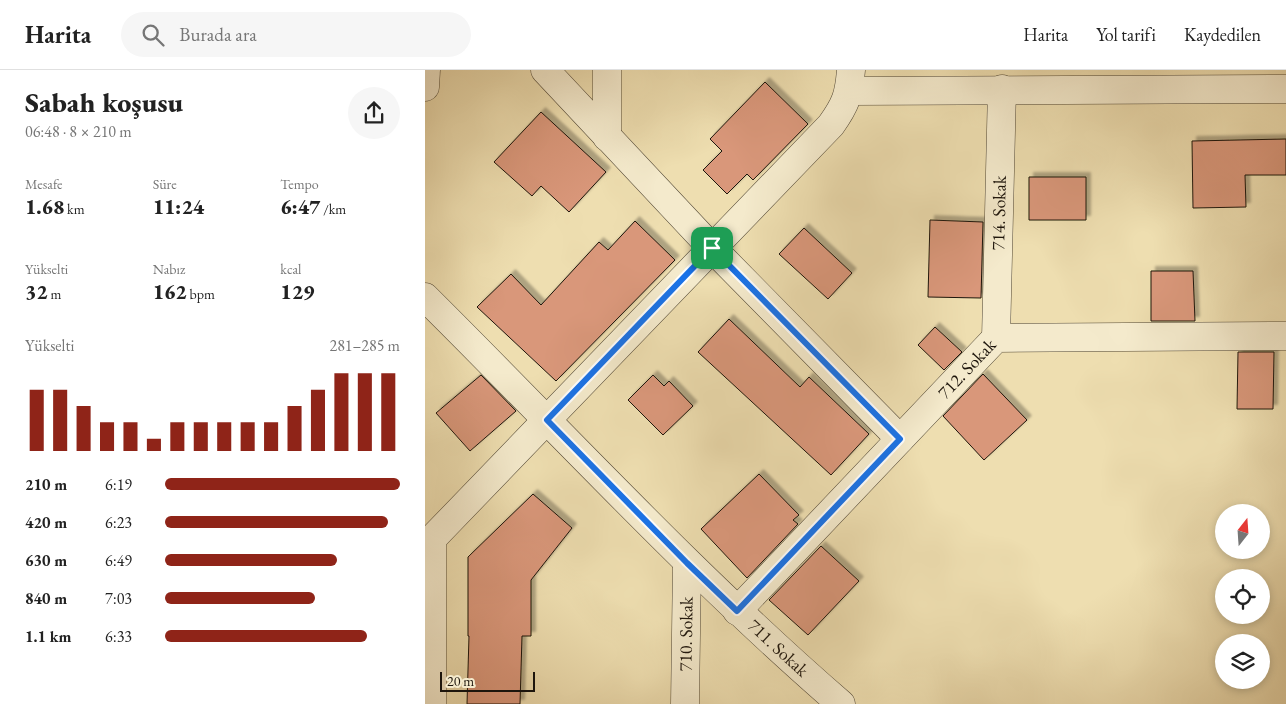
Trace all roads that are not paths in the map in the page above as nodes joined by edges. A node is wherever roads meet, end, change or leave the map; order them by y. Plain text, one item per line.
1 (425, 70) edge
2 (545, 70) edge
3 (607, 70) edge
4 (850, 80) edge
5 (425, 87) edge
6 (1002, 89) junction
7 (1286, 89) edge
8 (607, 137) junction
9 (712, 248) junction
10 (425, 297) edge
11 (1286, 336) edge
12 (997, 338) junction
13 (547, 420) junction
14 (900, 439) junction
15 (429, 539) edge
16 (687, 563) junction
17 (737, 611) junction
18 (432, 704) edge
19 (685, 704) edge
20 (841, 704) edge

1 - 5 street
2 - 8 street
3 - 8 street
4 - 6 street
4 - 9 street
6 - 7 street
6 - 12 street, 714. Sokak
8 - 9 street
9 - 13 street
9 - 14 street
10 - 13 street, 711. Sokak
11 - 12 street, 712. Sokak
12 - 14 street, 712. Sokak
13 - 15 street
13 - 16 street, 711. Sokak
14 - 17 street, 712. Sokak
15 - 18 street
16 - 17 street, 711. Sokak
16 - 19 street, 710. Sokak
17 - 20 street, 711. Sokak

